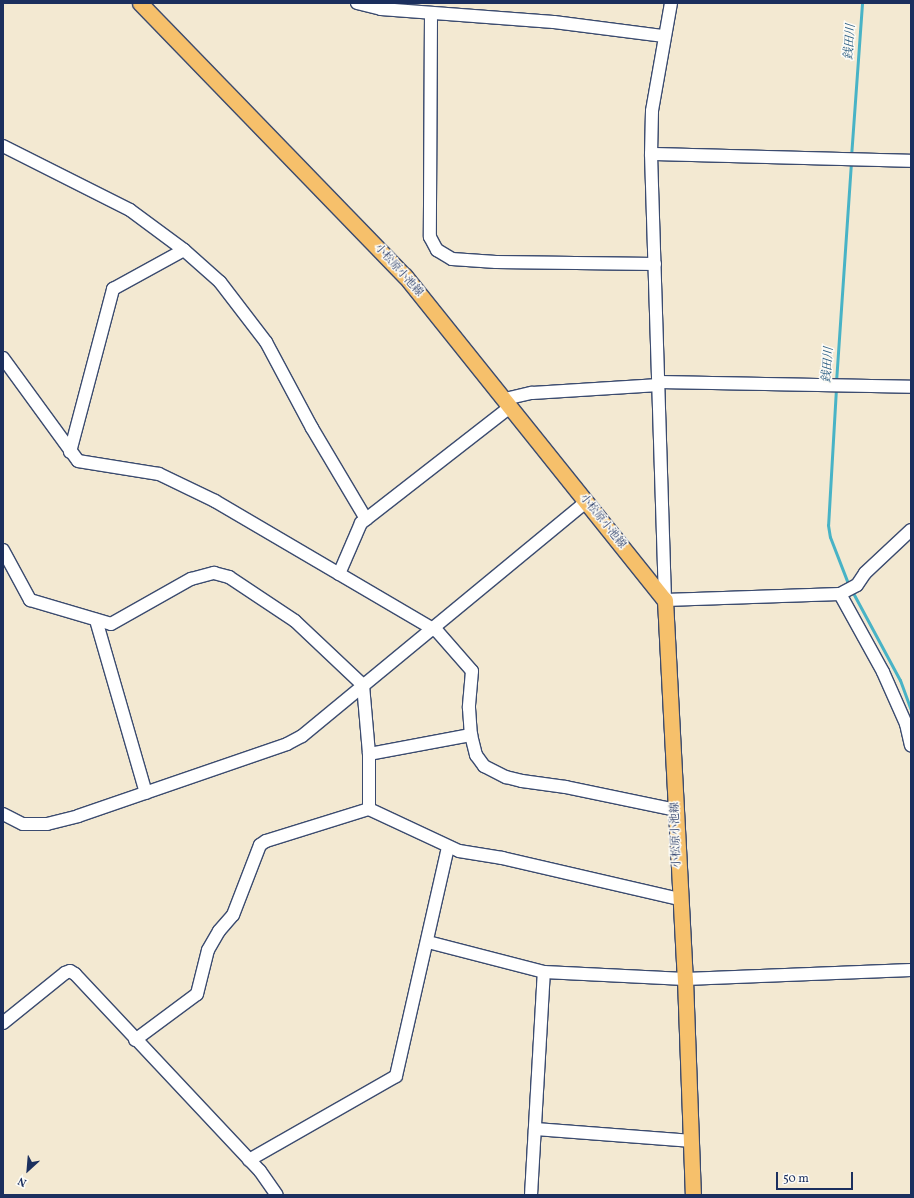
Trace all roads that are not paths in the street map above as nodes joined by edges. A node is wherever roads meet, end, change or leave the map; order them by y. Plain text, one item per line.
1 (140, 3) edge
2 (358, 3) edge
3 (671, 3) edge
4 (431, 14) junction
5 (664, 36) junction
6 (3, 146) edge
7 (651, 154) junction
8 (911, 161) edge
9 (184, 250) junction
10 (655, 264) junction
11 (3, 358) edge
12 (659, 384) junction
13 (911, 387) edge
14 (507, 403) junction
15 (70, 452) junction
16 (586, 502) junction
17 (366, 520) junction
18 (911, 530) edge
19 (3, 550) edge
20 (339, 574) junction
21 (840, 594) junction
22 (665, 600) junction
23 (96, 620) junction
24 (432, 627) junction
25 (363, 685) junction
26 (471, 735) junction
27 (911, 745) edge
28 (369, 754) junction
29 (146, 793) junction
30 (369, 809) junction
31 (676, 810) junction
32 (3, 814) edge
33 (448, 847) junction
34 (679, 899) junction
35 (428, 942) junction
36 (911, 970) edge
37 (544, 972) junction
38 (685, 979) junction
39 (3, 1023) edge
40 (135, 1040) junction
41 (535, 1129) junction
42 (690, 1141) junction
43 (249, 1160) junction
44 (277, 1195) edge
45 (531, 1195) edge
46 (693, 1195) edge

1 - 14 main road, 小松原小池線
2 - 4 street
3 - 5 street
4 - 5 street
4 - 10 street
5 - 7 street
6 - 9 street
7 - 8 street
7 - 10 street
9 - 15 street
9 - 17 street
10 - 12 street
11 - 15 street
12 - 13 street
12 - 14 street
12 - 22 street
14 - 16 main road, 小松原小池線
14 - 17 street
15 - 20 street
16 - 22 main road, 小松原小池線
16 - 24 street
17 - 20 street
18 - 21 street
19 - 23 street
20 - 24 street
21 - 22 street
21 - 27 street
22 - 31 main road, 小松原小池線
23 - 25 street
23 - 29 street
24 - 25 street
24 - 26 street
25 - 28 street
25 - 29 street
26 - 28 street
26 - 31 street
28 - 30 street
29 - 32 street
30 - 33 street
30 - 40 street
31 - 34 main road, 小松原小池線
33 - 34 street
33 - 35 street
34 - 38 main road, 小松原小池線
35 - 37 street
35 - 43 street
36 - 38 street
37 - 38 street
37 - 41 street
38 - 42 main road, 小松原小池線
39 - 40 street
40 - 43 street
41 - 42 street
41 - 45 street
42 - 46 main road, 小松原小池線
43 - 44 street

